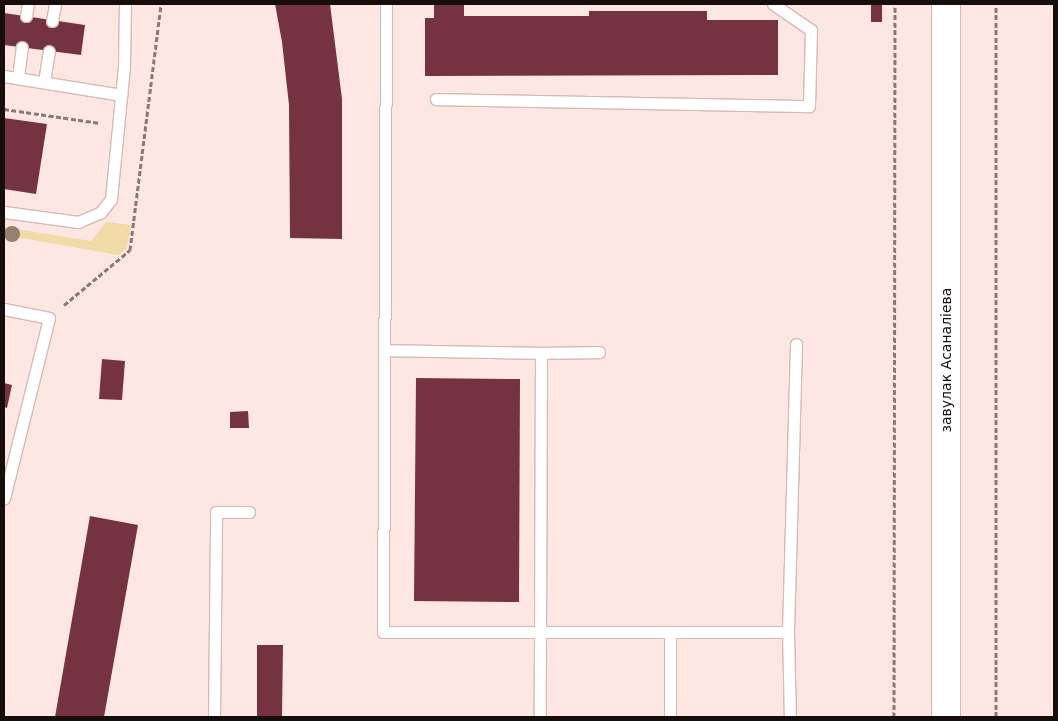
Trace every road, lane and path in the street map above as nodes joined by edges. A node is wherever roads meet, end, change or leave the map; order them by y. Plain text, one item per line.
1 (28, 4) edge
2 (55, 4) edge
3 (125, 4) edge
4 (161, 4) edge
5 (386, 4) edge
6 (773, 4) edge
7 (894, 4) edge
8 (946, 4) edge
9 (996, 4) edge
10 (26, 16) dead end
11 (52, 21) dead end
12 (22, 47) dead end
13 (49, 51) dead end
14 (4, 76) edge
15 (18, 78) junction
16 (44, 82) junction
17 (121, 95) junction
18 (436, 99) dead end
19 (4, 109) edge
20 (82, 121) dead end
21 (4, 212) edge
22 (4, 309) edge
23 (49, 318) junction
24 (796, 344) dead end
25 (384, 350) junction
26 (599, 352) dead end
27 (541, 353) junction
28 (4, 498) edge
29 (249, 512) dead end
30 (541, 632) junction
31 (670, 632) junction
32 (788, 632) junction
33 (214, 717) edge
34 (540, 717) edge
35 (670, 717) edge
36 (790, 717) edge
37 (894, 717) edge
38 (946, 717) edge
39 (996, 717) edge

1 - 10 lane
2 - 11 lane
3 - 17 lane
4 - 23 path
5 - 25 lane
6 - 18 lane
7 - 37 path
8 - 38 street, завулак Асаналіева
9 - 39 path
12 - 15 lane
13 - 16 lane
14 - 15 lane
15 - 16 lane
16 - 17 lane
17 - 21 lane
19 - 20 path
22 - 23 lane
23 - 28 lane
24 - 32 lane
25 - 27 lane
25 - 30 lane
26 - 27 lane
27 - 30 lane
29 - 33 lane
30 - 31 lane
30 - 34 lane
31 - 32 lane
31 - 35 lane
32 - 36 lane

